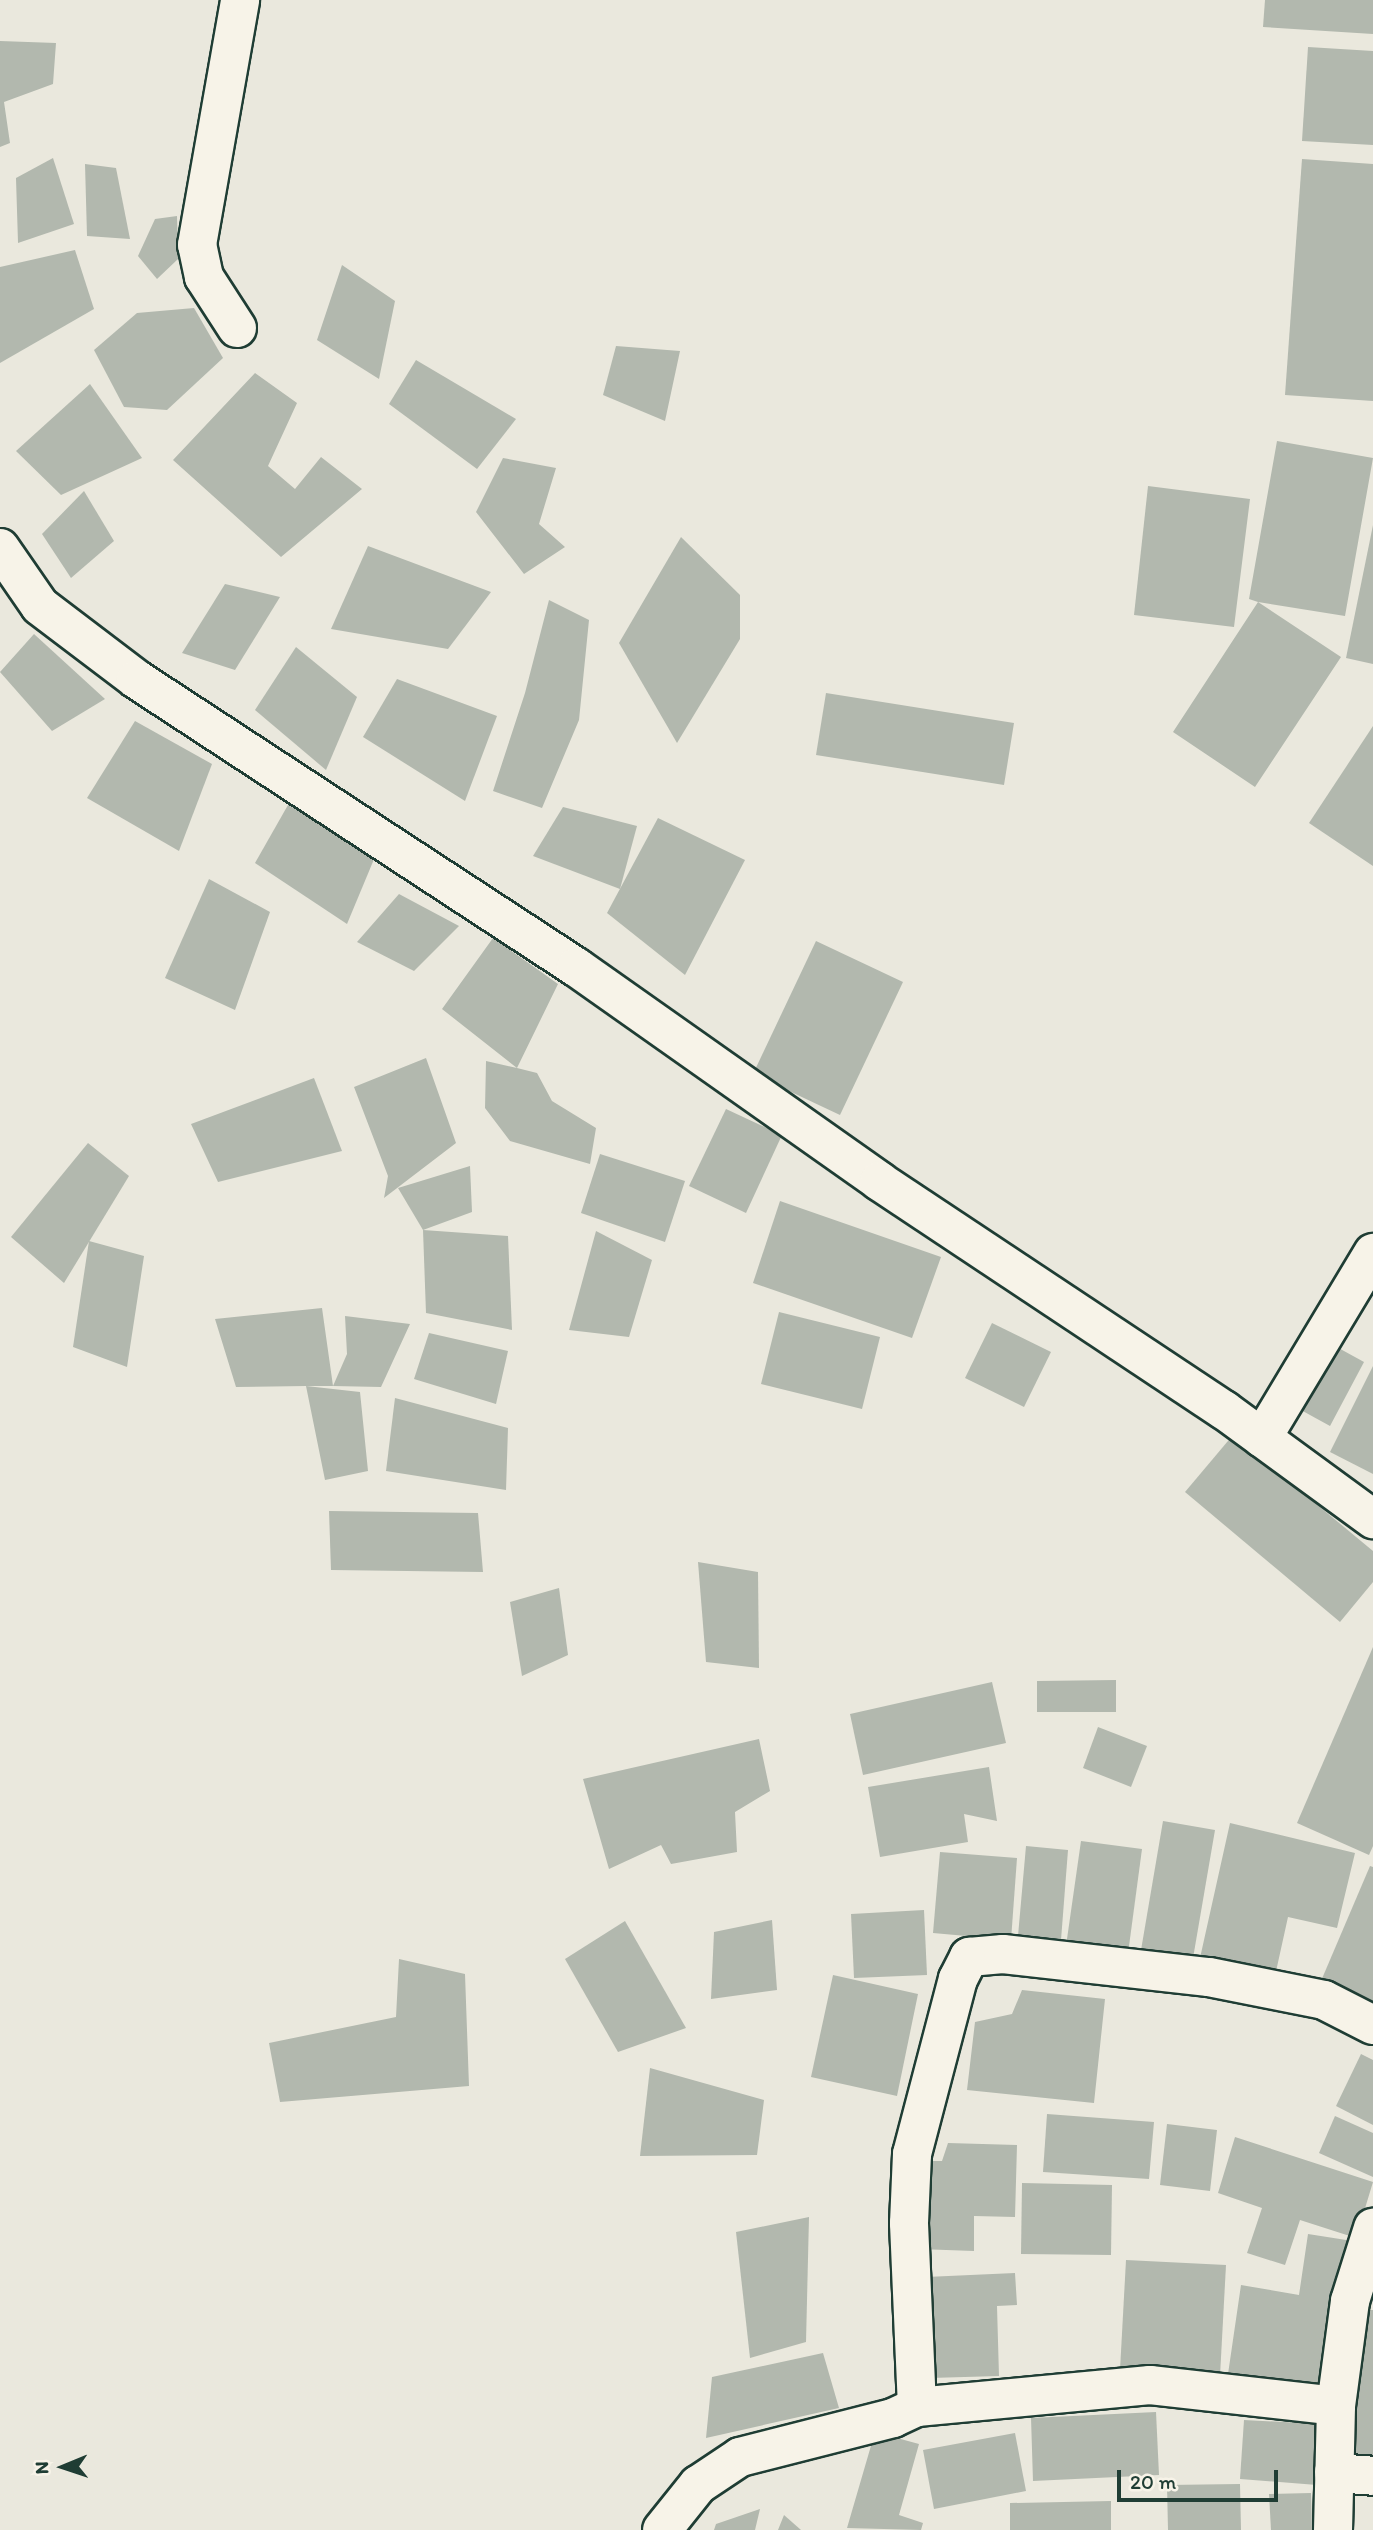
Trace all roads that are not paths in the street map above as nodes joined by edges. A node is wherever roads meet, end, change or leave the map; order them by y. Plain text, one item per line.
1 (240, 0) edge
2 (237, 328) dead end
3 (0, 548) edge
4 (1373, 1253) edge
5 (1262, 1438) junction
6 (1373, 1519) edge
7 (1373, 2025) edge
8 (1373, 2228) edge
9 (1336, 2406) junction
10 (917, 2407) junction
11 (1334, 2473) junction
12 (1373, 2476) edge
13 (662, 2530) edge
14 (1333, 2530) edge

1 - 2 street
3 - 5 street
4 - 5 street
5 - 6 street
7 - 10 street
8 - 9 street
9 - 10 street
9 - 11 street
10 - 13 street
11 - 12 street
11 - 14 street

